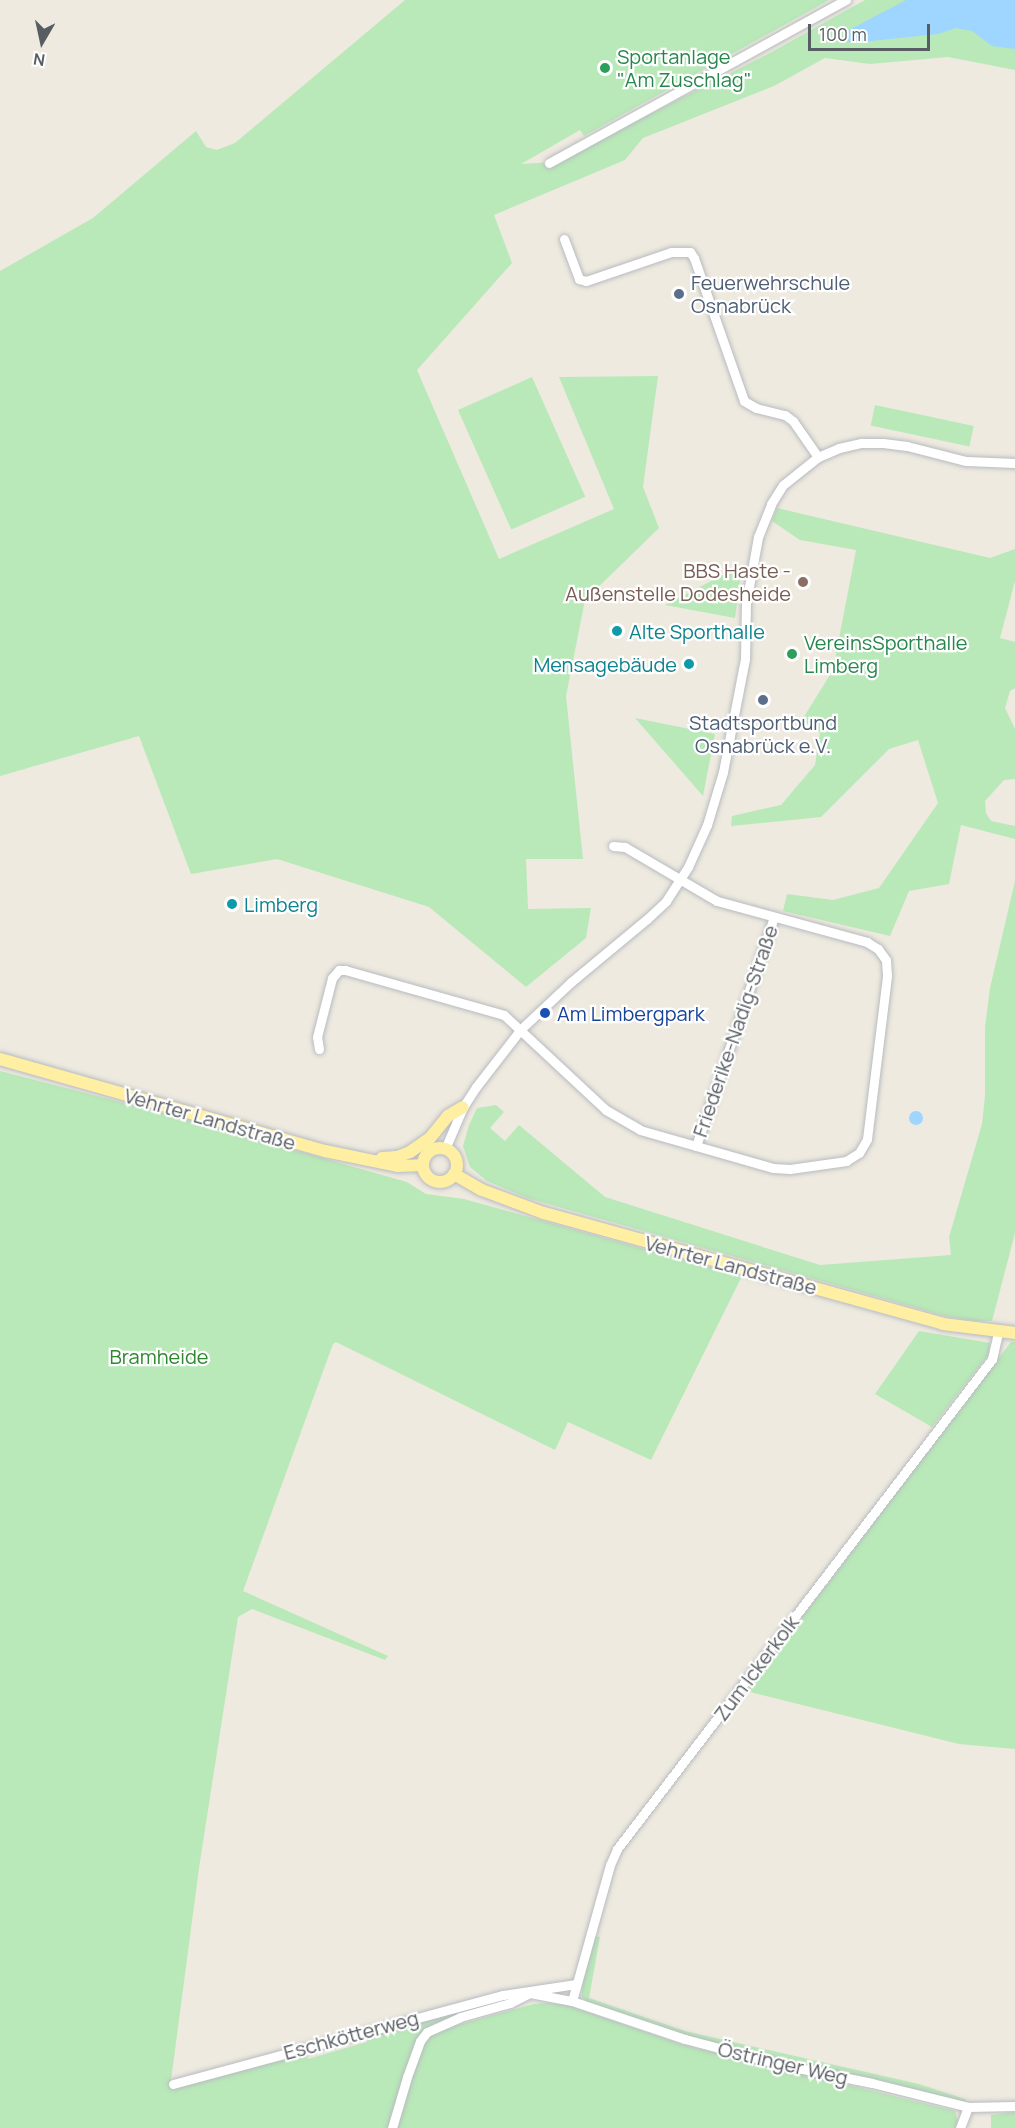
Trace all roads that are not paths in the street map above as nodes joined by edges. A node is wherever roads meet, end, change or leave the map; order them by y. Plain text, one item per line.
1 (846, 0) edge
2 (549, 163) dead end
3 (564, 239) dead end
4 (818, 457) junction
5 (1015, 463) edge
6 (613, 846) dead end
7 (681, 880) junction
8 (774, 917) junction
9 (521, 1029) junction
10 (319, 1049) dead end
11 (0, 1059) edge
12 (463, 1107) junction
13 (696, 1146) junction
14 (445, 1149) junction
15 (373, 1162) junction
16 (423, 1165) junction
17 (454, 1173) junction
18 (998, 1332) junction
19 (1015, 1333) edge
20 (576, 1984) junction
21 (530, 1993) junction
22 (572, 2001) junction
23 (173, 2084) dead end
24 (1015, 2106) edge
25 (968, 2107) junction
26 (392, 2128) edge
27 (960, 2128) edge

1 - 2 street
3 - 4 street
4 - 5 street
4 - 7 street
6 - 7 street
7 - 8 street
7 - 9 street
8 - 13 street, Friederike-Nadig-Straße
8 - 13 street
9 - 10 street
9 - 12 street
9 - 13 street
11 - 15 main road, Vehrter Landstraße
12 - 14 street
12 - 15 main road
14 - 16 main road
14 - 17 main road
15 - 16 main road, Vehrter Landstraße
16 - 17 main road
17 - 18 main road, Vehrter Landstraße
18 - 19 main road, Vehrter Landstraße
18 - 20 street, Zum Ickerkolk
20 - 21 street
20 - 22 street
21 - 22 street
21 - 23 street, Eschkötterweg
21 - 26 street
22 - 25 street, Östringer Weg
24 - 25 street, Östringer Weg
25 - 27 street

